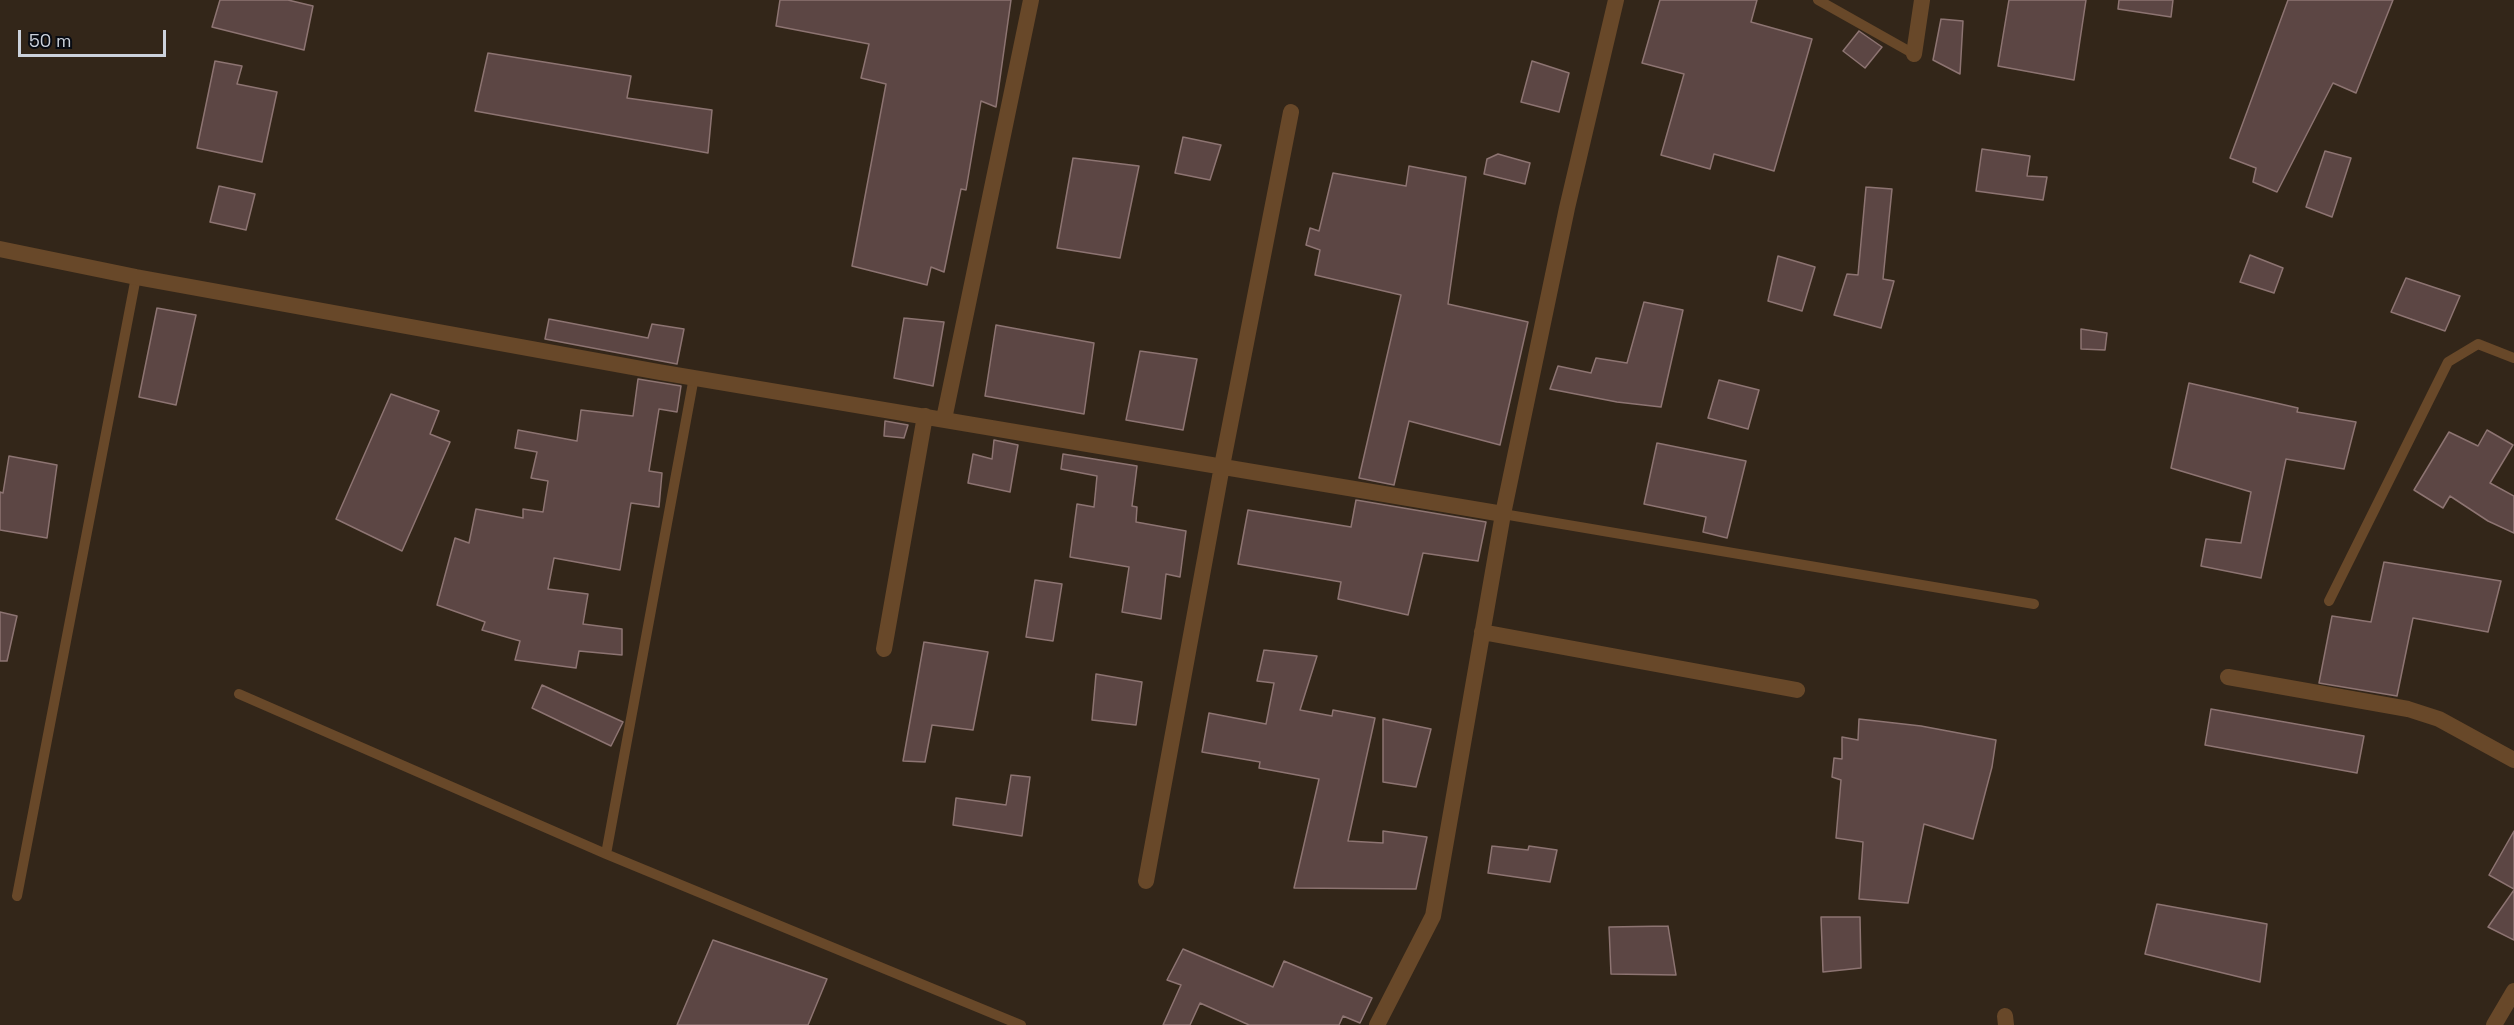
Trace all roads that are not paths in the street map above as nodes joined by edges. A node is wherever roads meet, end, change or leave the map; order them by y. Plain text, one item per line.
1 (1031, 0) edge
2 (1616, 0) edge
3 (1818, 0) edge
4 (1922, 0) edge
5 (1914, 54) joint
6 (1292, 112) dead end
7 (0, 249) edge
8 (136, 277) junction
9 (2514, 358) edge
10 (694, 377) junction
11 (925, 416) junction
12 (944, 419) junction
13 (1222, 466) junction
14 (1503, 514) junction
15 (2329, 601) dead end
16 (2034, 604) dead end
17 (1482, 632) junction
18 (884, 649) dead end
19 (2228, 677) dead end
20 (1797, 690) dead end
21 (239, 694) dead end
22 (2514, 760) edge
23 (606, 854) junction
24 (1146, 881) dead end
25 (17, 896) dead end
26 (2514, 992) edge
27 (1021, 1025) edge
28 (1377, 1025) edge
29 (2494, 1025) edge

1 - 12 street
2 - 14 street
3 - 5 lane
4 - 5 street
6 - 13 street
7 - 8 street
8 - 10 street
8 - 25 lane
9 - 15 lane
10 - 11 street
10 - 23 lane
11 - 12 street
11 - 18 street
12 - 13 street
13 - 14 street
13 - 24 street
14 - 16 lane
14 - 17 street
17 - 20 street
17 - 28 street
19 - 22 street
21 - 23 lane
23 - 27 lane
26 - 29 street

